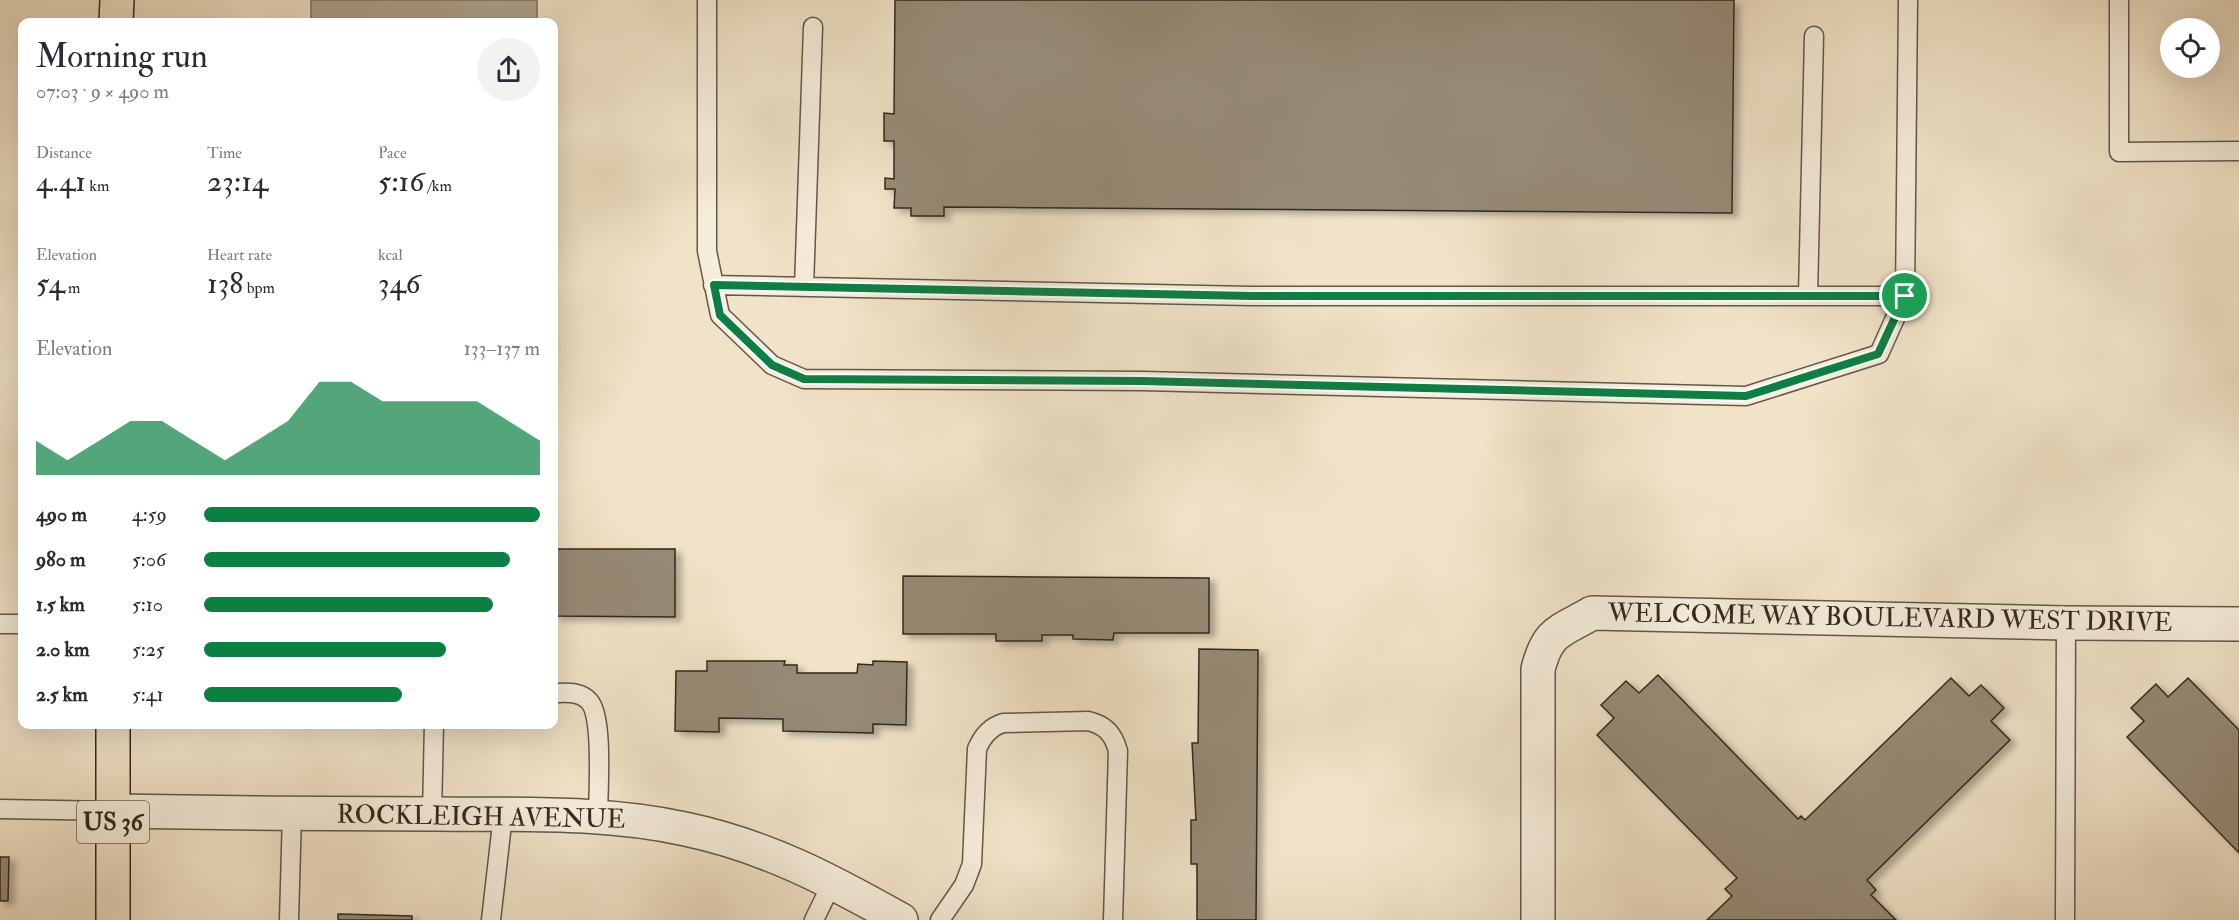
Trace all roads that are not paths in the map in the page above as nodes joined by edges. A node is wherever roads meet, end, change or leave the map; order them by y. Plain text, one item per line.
1 (117, 0) edge
2 (707, 0) edge
3 (1908, 0) edge
4 (2119, 0) edge
5 (117, 18) edge
6 (813, 27) dead end
7 (1814, 36) dead end
8 (2239, 151) edge
9 (714, 285) junction
10 (804, 287) junction
11 (1808, 296) junction
12 (1905, 296) junction
13 (2066, 623) junction
14 (0, 624) edge
15 (18, 624) edge
16 (2239, 624) edge
17 (558, 693) edge
18 (113, 729) edge
19 (434, 729) edge
20 (0, 809) edge
21 (113, 812) junction
22 (292, 813) junction
23 (432, 814) junction
24 (503, 815) junction
25 (598, 817) junction
26 (833, 881) junction
27 (113, 920) edge
28 (289, 920) edge
29 (491, 920) edge
30 (814, 920) edge
31 (901, 920) edge
32 (940, 920) edge
33 (1113, 920) edge
34 (1538, 920) edge
35 (2065, 920) edge

1 - 5 main road
2 - 9 lane
3 - 12 lane
4 - 8 lane
6 - 10 lane
7 - 11 lane
9 - 10 lane
9 - 12 lane
10 - 11 lane
11 - 12 lane
13 - 16 street, WELCOME WAY BOULEVARD WEST DRIVE
13 - 34 street, WELCOME WAY BOULEVARD WEST DRIVE
13 - 35 lane
14 - 15 lane
17 - 25 lane
18 - 21 main road, US 36
19 - 23 lane
20 - 21 lane
21 - 22 street, ROCKLEIGH AVENUE
21 - 27 main road, US 36
22 - 23 street, ROCKLEIGH AVENUE
22 - 28 lane
23 - 24 street, ROCKLEIGH AVENUE
24 - 25 street, ROCKLEIGH AVENUE
24 - 29 lane
25 - 26 street, ROCKLEIGH AVENUE
26 - 30 lane
26 - 31 street, ROCKLEIGH AVENUE
32 - 33 lane

